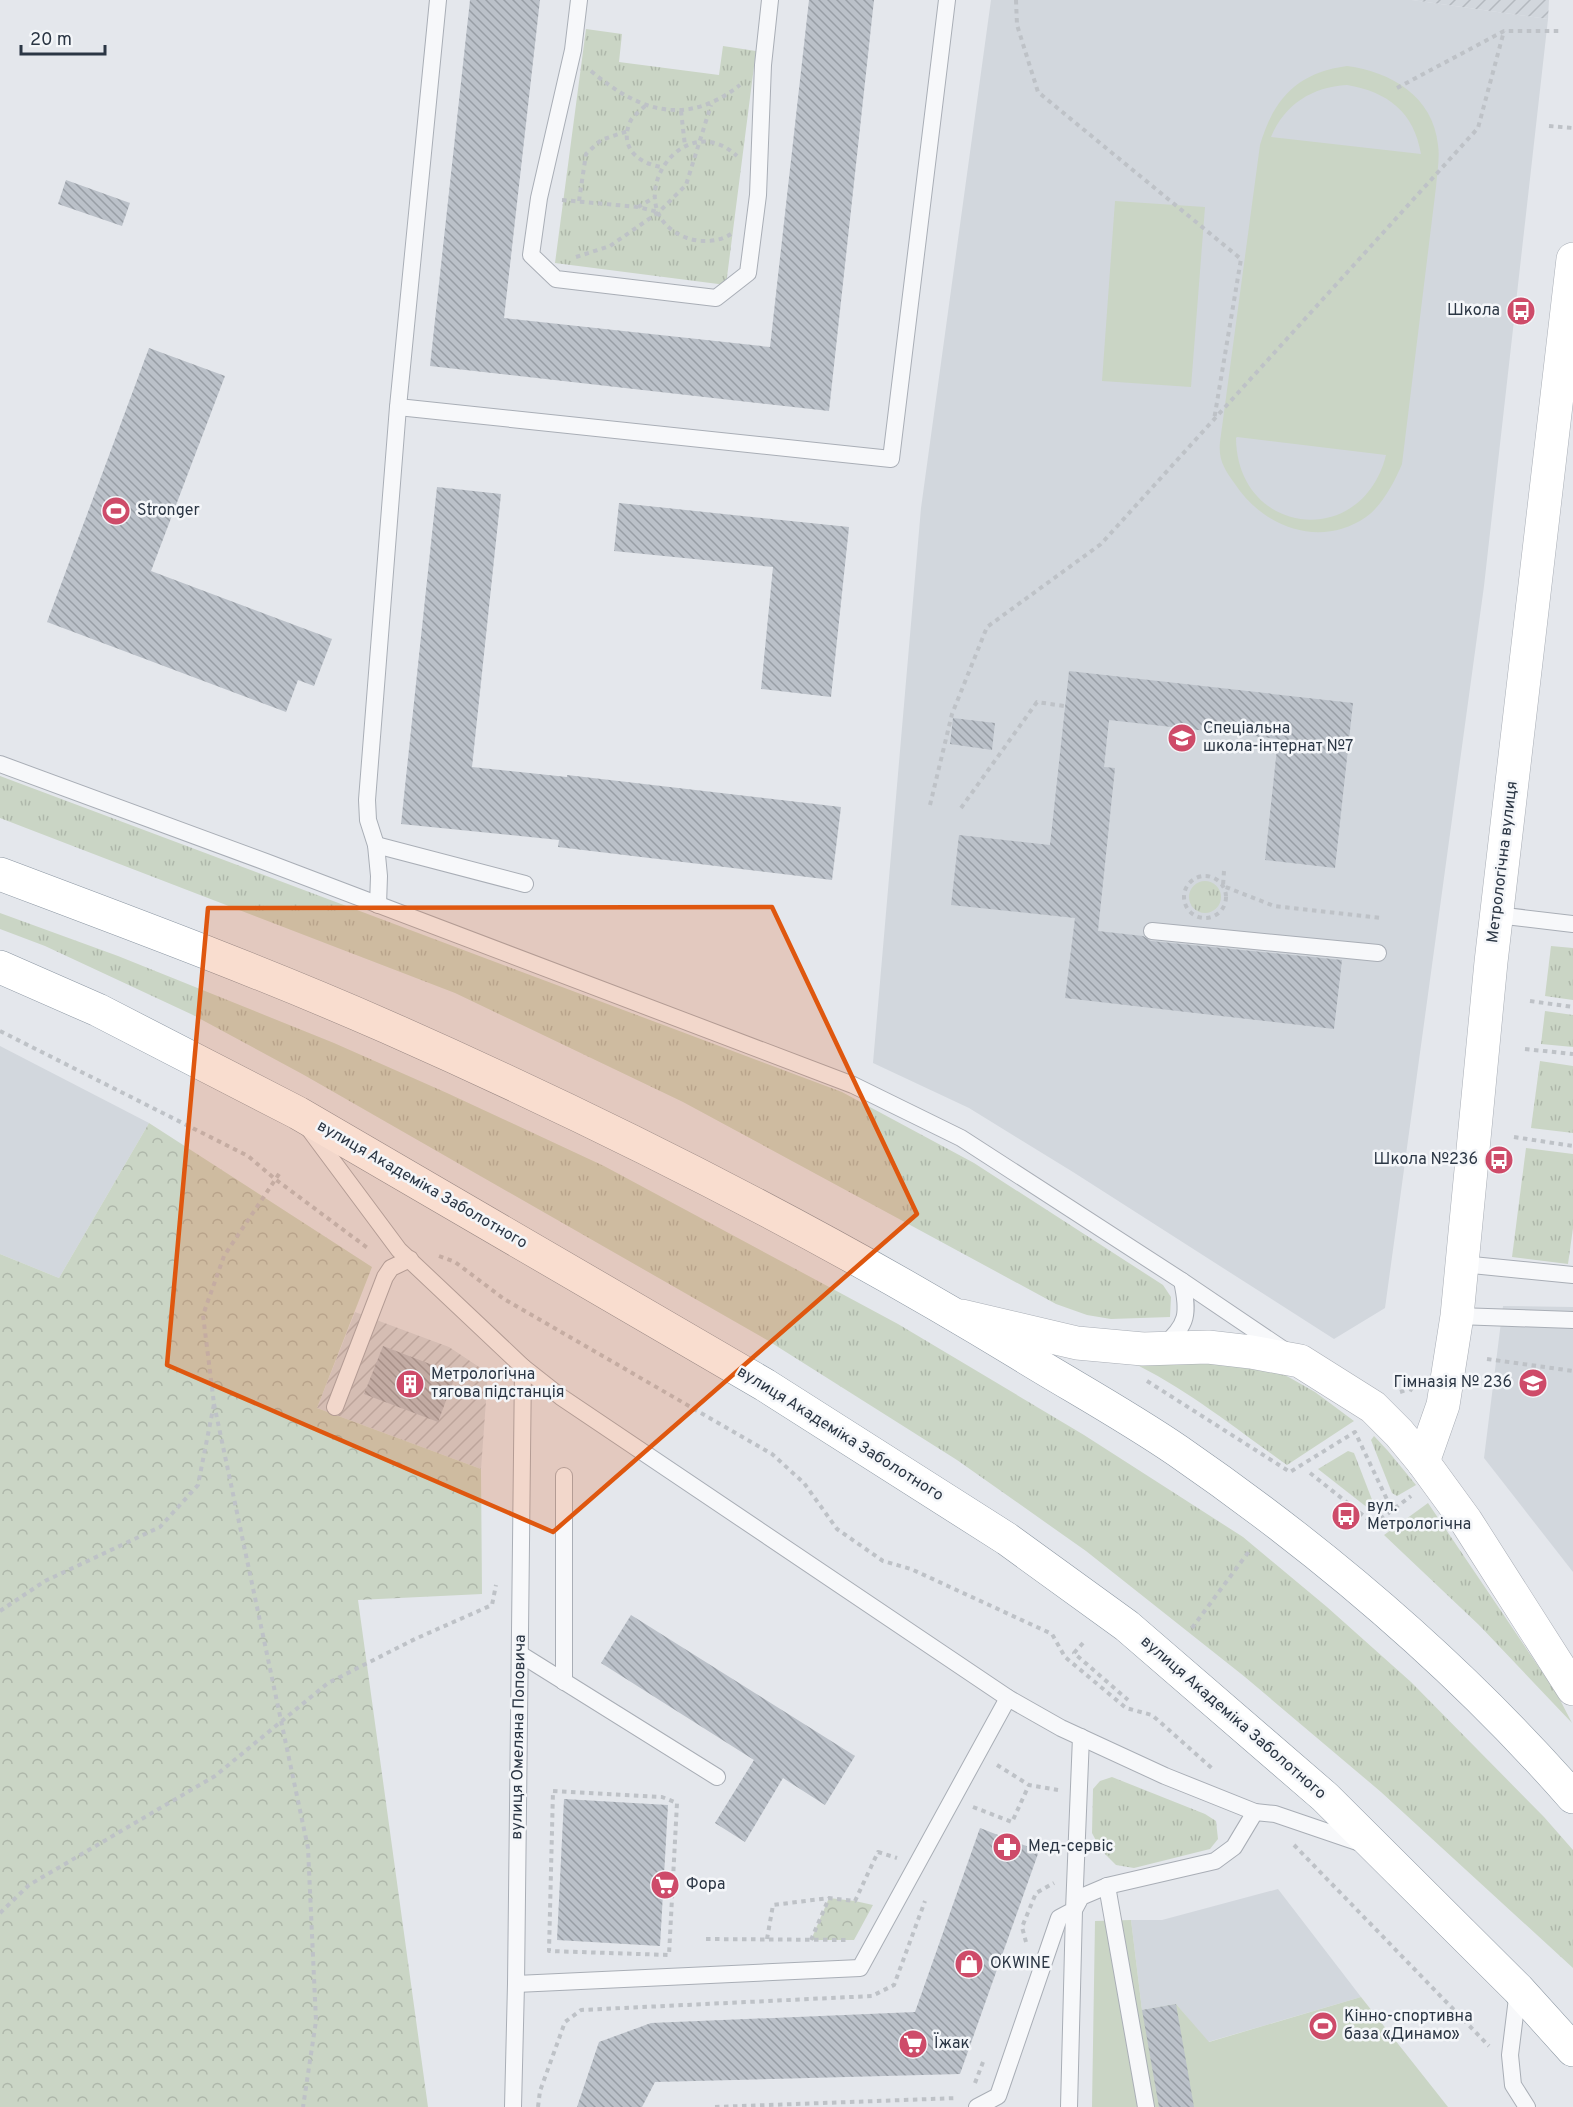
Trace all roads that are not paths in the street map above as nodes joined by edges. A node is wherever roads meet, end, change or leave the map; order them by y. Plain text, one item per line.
1 (438, 0) edge
2 (579, 0) edge
3 (770, 0) edge
4 (947, 0) edge
5 (1573, 259) edge
6 (398, 407) junction
7 (0, 764) edge
8 (376, 845) junction
9 (0, 874) edge
10 (525, 884) dead end
11 (378, 905) junction
12 (1497, 915) junction
13 (1573, 924) edge
14 (1152, 931) dead end
15 (1378, 952) dead end
16 (0, 967) edge
17 (298, 1113) junction
18 (404, 1255) junction
19 (1462, 1264) junction
20 (1573, 1275) edge
21 (1182, 1281) junction
22 (956, 1315) junction
23 (1457, 1316) junction
24 (1573, 1320) edge
25 (1161, 1348) junction
26 (1300, 1361) junction
27 (523, 1367) junction
28 (335, 1407) dead end
29 (564, 1476) dead end
30 (1420, 1477) junction
31 (1525, 1614) junction
32 (520, 1654) junction
33 (1573, 1658) edge
34 (564, 1682) junction
35 (1573, 1689) edge
36 (1008, 1698) junction
37 (1081, 1737) junction
38 (717, 1777) dead end
39 (1573, 1797) edge
40 (1259, 1812) junction
41 (1379, 1849) junction
42 (1107, 1886) junction
43 (1074, 1910) junction
44 (516, 1984) junction
45 (1518, 1989) junction
46 (1573, 2050) edge
47 (513, 2107) edge
48 (976, 2107) edge
49 (1069, 2107) edge
50 (1146, 2107) edge
51 (1527, 2107) edge

1 - 6 lane
2 - 3 lane
4 - 6 lane
5 - 12 main road, Метрологічна вулиця
6 - 8 lane
7 - 11 lane
8 - 10 lane
8 - 11 lane
9 - 22 main road
11 - 21 lane
12 - 13 lane
12 - 19 main road, Метрологічна вулиця
14 - 15 lane
16 - 17 main road, вулиця Академіка Заболотного
17 - 18 lane
17 - 41 main road, вулиця Академіка Заболотного
18 - 27 lane
18 - 28 lane
19 - 20 lane
19 - 23 main road, Метрологічна вулиця
21 - 25 lane
21 - 26 lane
22 - 25 main road
22 - 39 main road
23 - 24 lane
23 - 30 main road, Метрологічна вулиця
25 - 26 main road
26 - 30 main road
27 - 32 lane, вулиця Омеляна Поповича
27 - 36 lane
29 - 34 lane
30 - 31 main road
31 - 33 lane
31 - 35 main road
32 - 34 lane
32 - 44 lane, вулиця Омеляна Поповича
34 - 38 lane
36 - 37 lane
36 - 44 lane
37 - 40 lane
37 - 43 lane
40 - 41 lane
40 - 42 lane
41 - 45 main road, вулиця Академіка Заболотного
42 - 43 lane
42 - 50 lane
43 - 48 lane
43 - 49 lane
44 - 47 lane, вулиця Омеляна Поповича
45 - 46 main road, вулиця Академіка Заболотного
45 - 51 lane

